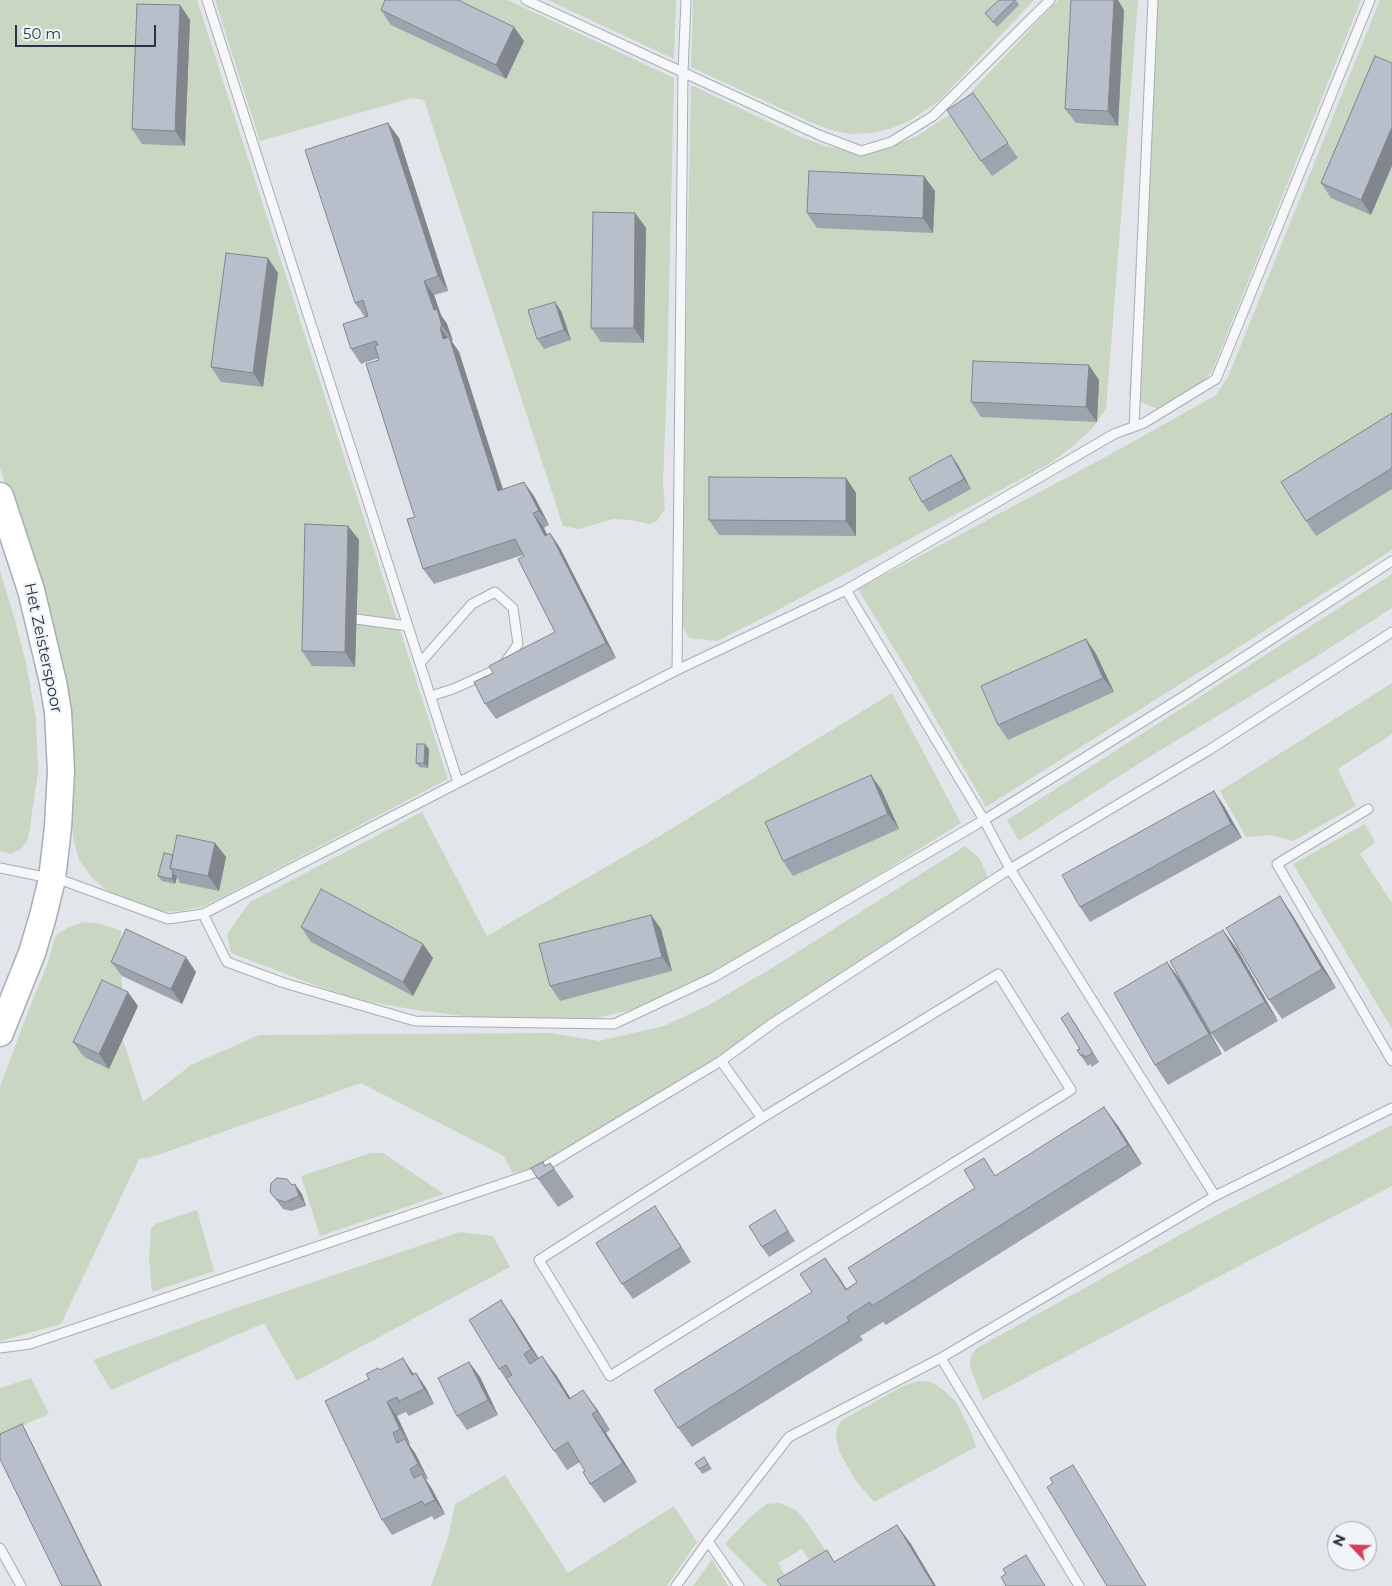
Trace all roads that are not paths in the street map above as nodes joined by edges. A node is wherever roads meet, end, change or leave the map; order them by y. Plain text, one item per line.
1 (207, 0) edge
2 (526, 0) edge
3 (686, 0) edge
4 (1050, 0) edge
5 (1153, 0) edge
6 (1370, 0) edge
7 (683, 72) junction
8 (1134, 427) junction
9 (0, 496) edge
10 (1392, 561) edge
11 (846, 590) junction
12 (356, 619) dead end
13 (408, 626) junction
14 (1392, 632) edge
15 (420, 663) junction
16 (677, 670) junction
17 (431, 696) junction
18 (458, 782) junction
19 (1368, 809) dead end
20 (984, 820) junction
21 (0, 868) edge
22 (1010, 869) junction
23 (52, 879) junction
24 (203, 914) junction
25 (5, 1016) edge
26 (0, 1033) edge
27 (722, 1061) junction
28 (1392, 1061) edge
29 (1392, 1108) edge
30 (762, 1118) junction
31 (1215, 1196) junction
32 (0, 1348) edge
33 (941, 1358) junction
34 (708, 1541) junction
35 (0, 1548) edge
36 (21, 1586) edge
37 (676, 1586) edge
38 (739, 1586) edge
39 (1079, 1586) edge

1 - 13 lane
2 - 7 lane
3 - 7 lane
4 - 7 lane
5 - 8 lane
6 - 8 lane
7 - 16 lane
8 - 11 lane
9 - 23 street, Het Zeisterspoor
10 - 20 lane
11 - 16 lane
11 - 20 lane
12 - 13 lane
13 - 15 lane
14 - 22 lane
15 - 17 lane
15 - 17 lane
16 - 18 lane
17 - 18 lane
18 - 24 lane
19 - 28 lane
20 - 22 lane
20 - 24 lane
21 - 23 lane
22 - 27 lane
22 - 31 lane
23 - 24 lane
23 - 25 street, Het Zeisterspoor
25 - 26 street, Het Zeisterspoor
27 - 30 lane
27 - 32 lane
29 - 31 lane
30 - 30 lane
31 - 33 lane
33 - 34 lane
33 - 39 lane
34 - 37 lane
34 - 38 lane
35 - 36 lane

